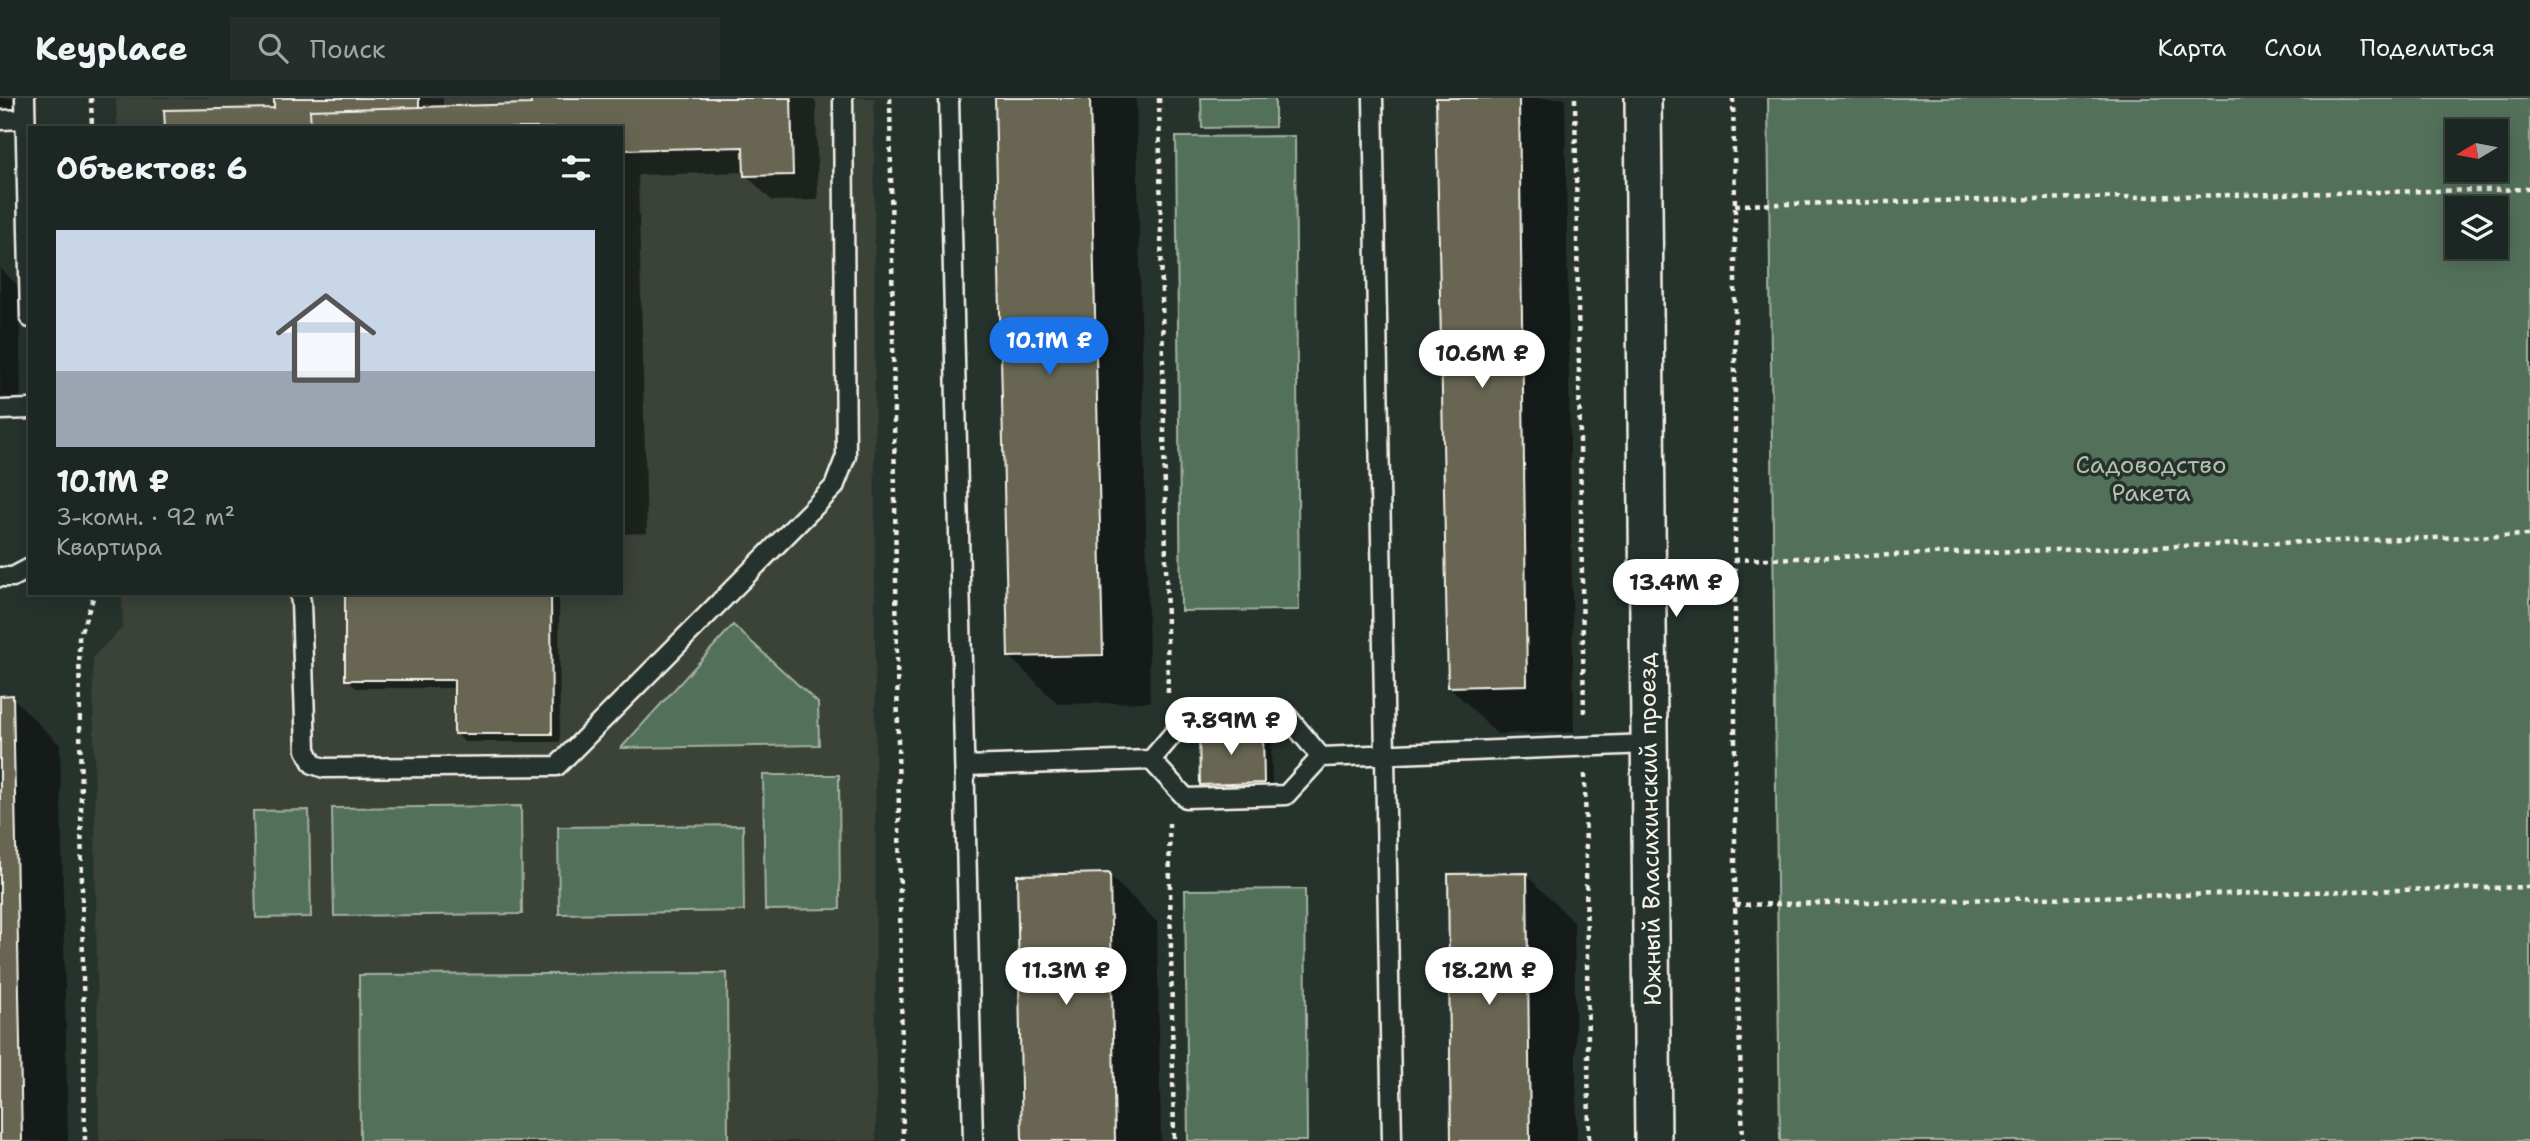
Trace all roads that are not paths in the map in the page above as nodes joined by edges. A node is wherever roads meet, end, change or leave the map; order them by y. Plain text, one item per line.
1 (24, 98) edge
2 (843, 98) edge
3 (949, 98) edge
4 (1373, 98) edge
5 (1643, 98) edge
6 (24, 119) junction
7 (0, 120) edge
8 (28, 252) edge
9 (28, 409) edge
10 (0, 410) edge
11 (28, 569) edge
12 (0, 577) edge
13 (299, 595) edge
14 (1649, 744) junction
15 (1386, 755) junction
16 (1321, 757) junction
17 (1151, 760) junction
18 (965, 766) junction
19 (973, 1141) edge
20 (1392, 1141) edge
21 (1653, 1141) edge

1 - 6 lane
2 - 13 lane
3 - 18 lane
4 - 15 lane
5 - 14 street, Южный Власихинский проезд
6 - 7 lane
6 - 8 lane
9 - 10 lane
11 - 12 lane
14 - 15 lane
14 - 21 street, Южный Власихинский проезд
15 - 16 lane
15 - 20 lane
16 - 17 lane
16 - 17 lane
17 - 18 lane
18 - 19 lane

